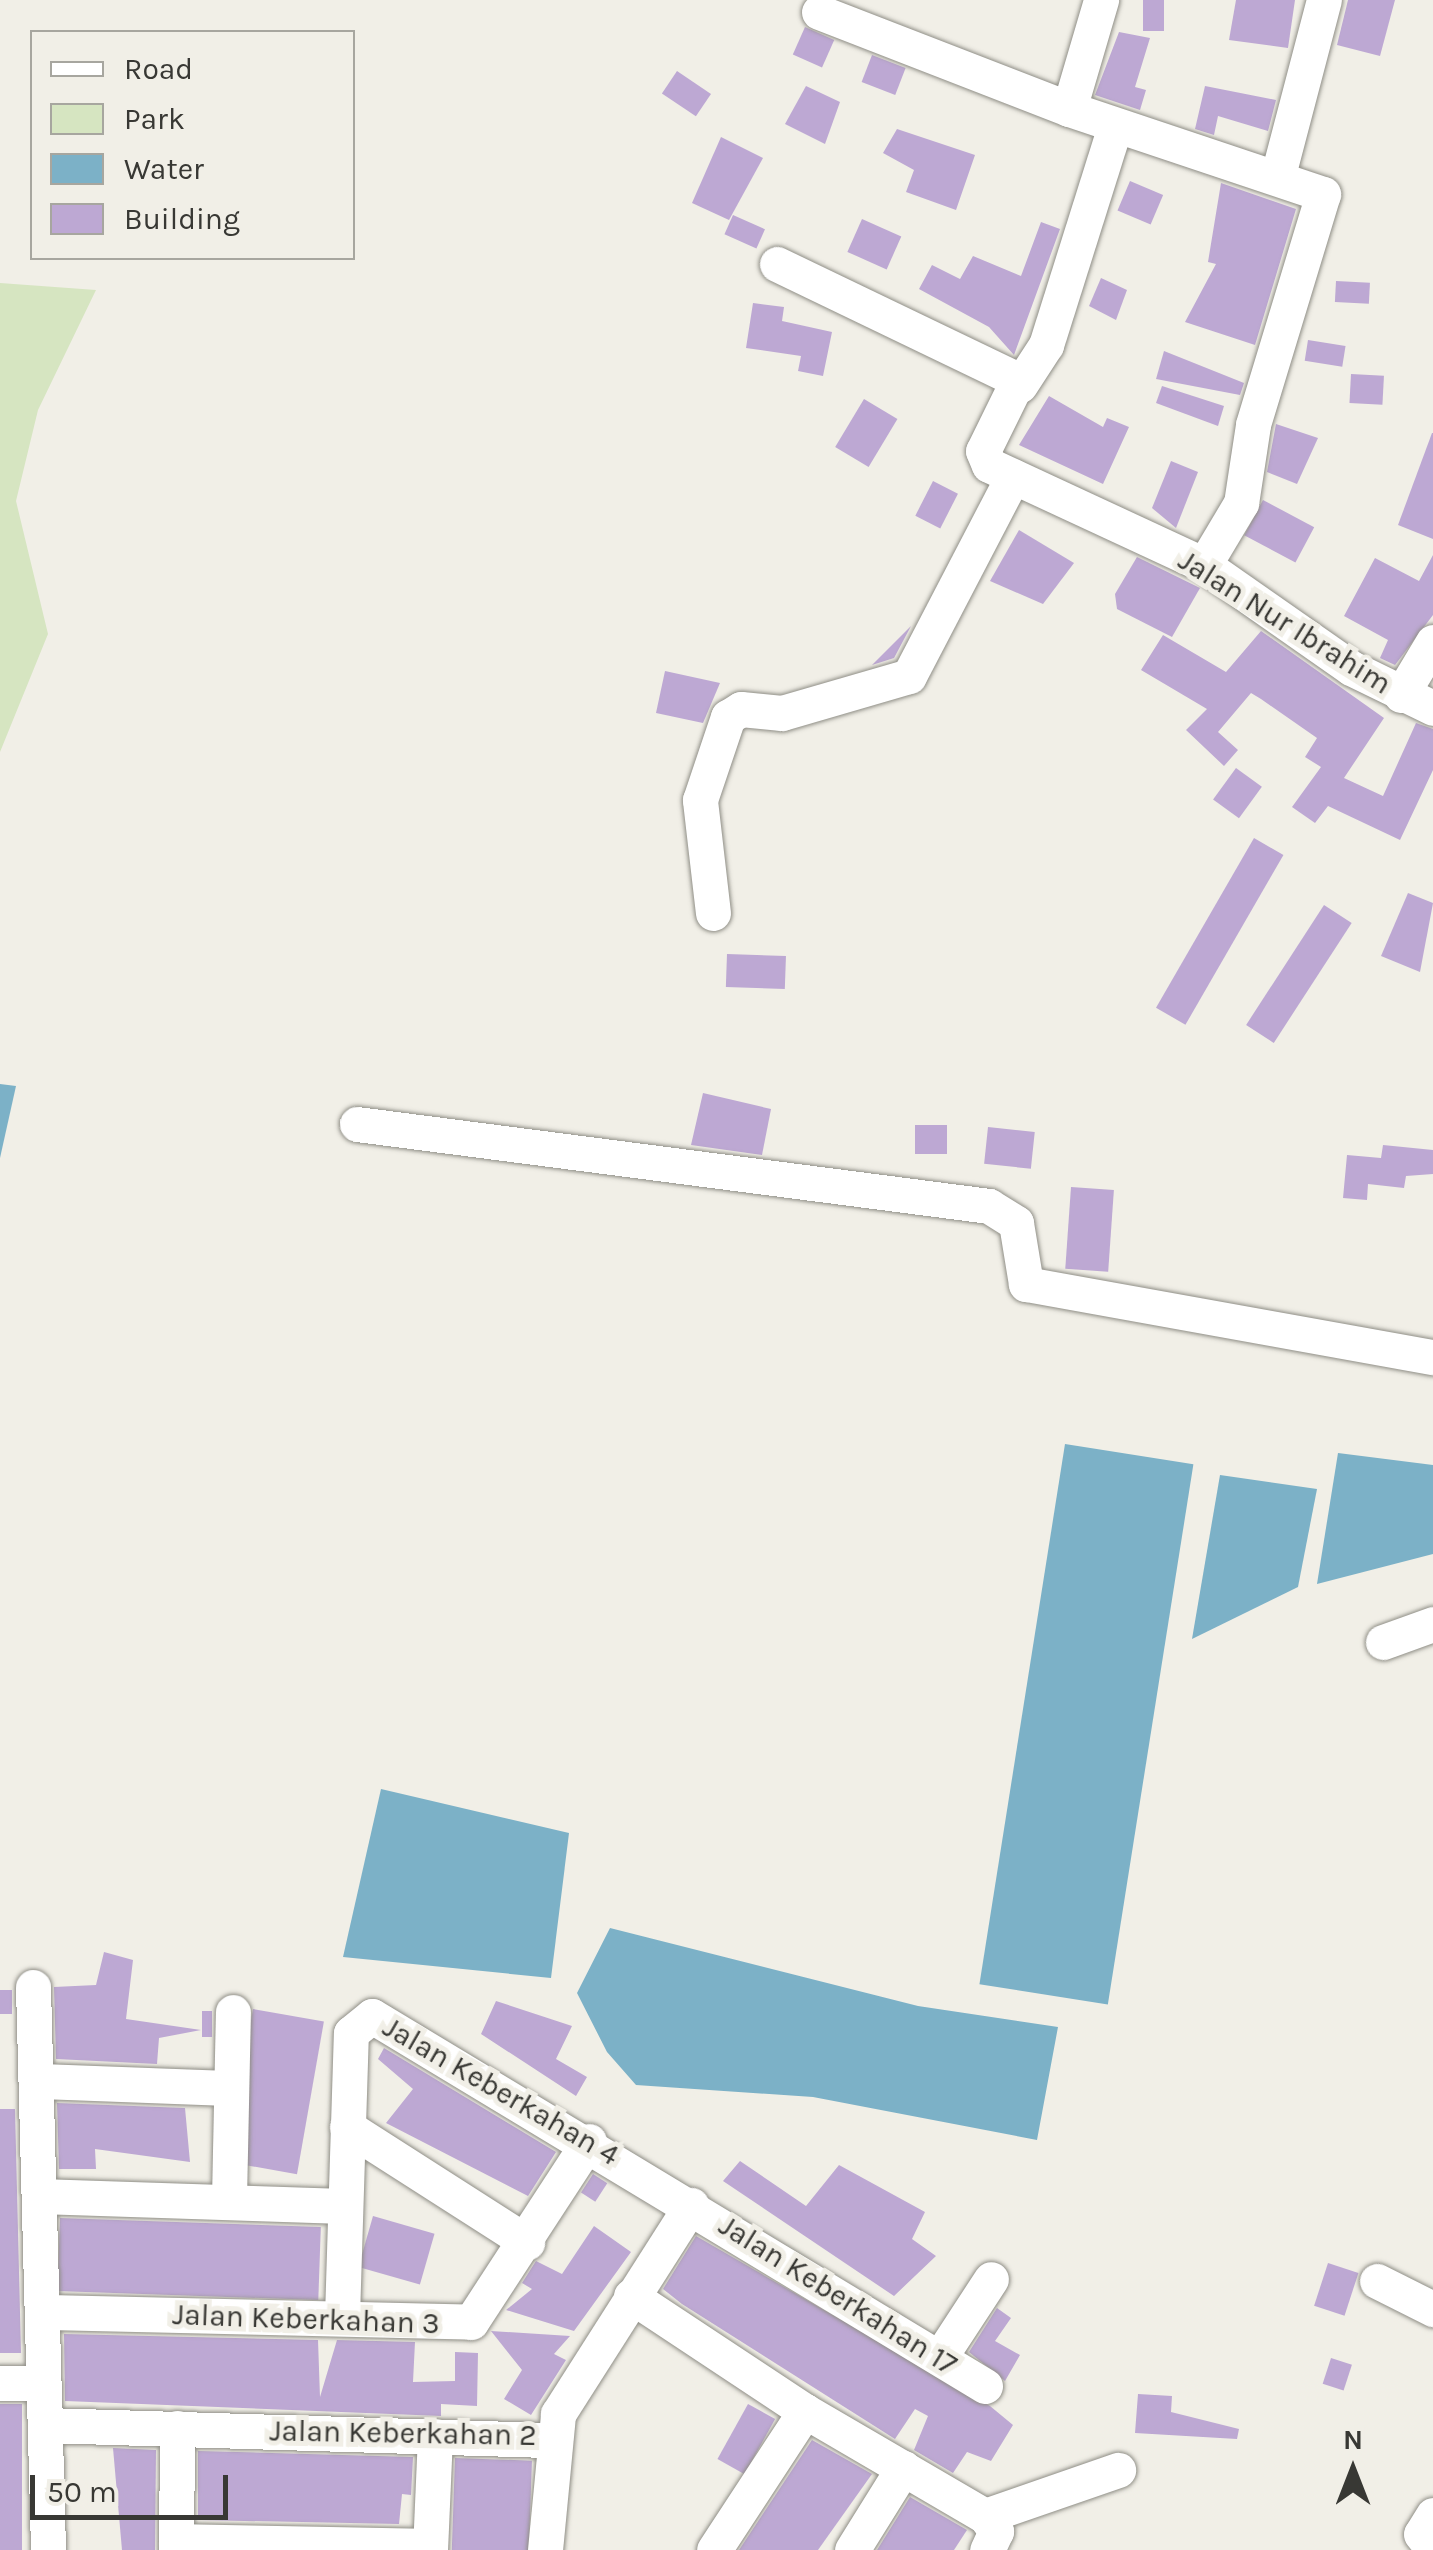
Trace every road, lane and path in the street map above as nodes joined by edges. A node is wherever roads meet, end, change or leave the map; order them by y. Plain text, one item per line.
1 (1100, 0) edge
2 (1324, 0) edge
3 (819, 12) dead end
4 (1068, 108) junction
5 (1114, 129) junction
6 (1278, 175) junction
7 (777, 264) dead end
8 (1020, 385) junction
9 (1013, 476) junction
10 (1204, 565) junction
11 (1433, 642) edge
12 (1417, 702) edge
13 (713, 913) dead end
14 (357, 1124) dead end
15 (1433, 1357) edge
16 (1433, 1624) edge
17 (1382, 1642) dead end
18 (33, 1988) dead end
19 (234, 2012) dead end
20 (38, 2081) junction
21 (231, 2088) junction
22 (347, 2126) junction
23 (589, 2142) junction
24 (40, 2196) junction
25 (229, 2199) junction
26 (690, 2205) junction
27 (342, 2206) junction
28 (528, 2242) junction
29 (991, 2279) dead end
30 (1377, 2280) dead end
31 (631, 2296) junction
32 (1433, 2309) edge
33 (43, 2312) junction
34 (342, 2316) junction
35 (940, 2356) junction
36 (0, 2383) edge
37 (43, 2383) junction
38 (985, 2386) dead end
39 (805, 2410) junction
40 (44, 2426) junction
41 (177, 2428) junction
42 (435, 2436) junction
43 (548, 2440) junction
44 (903, 2468) junction
45 (1118, 2470) dead end
46 (1433, 2515) edge
47 (986, 2533) edge
48 (176, 2546) edge
49 (430, 2548) edge
50 (1433, 2549) edge
51 (48, 2550) edge
52 (545, 2550) edge
53 (714, 2550) edge
54 (852, 2550) edge

1 - 4 street
2 - 6 street
3 - 4 street
4 - 5 street
5 - 6 street
5 - 8 street
6 - 10 street
7 - 8 street
8 - 9 street, Jalan Nur Ibrahim
9 - 10 street, Jalan Nur Ibrahim
9 - 13 street
10 - 12 street, Jalan Nur Ibrahim
11 - 12 street
14 - 15 street
16 - 17 street
18 - 20 street
19 - 21 street
20 - 21 street
20 - 24 street
21 - 25 street
22 - 23 street, Jalan Keberkahan 4
22 - 27 street, Jalan Keberkahan 4
22 - 28 street
23 - 26 street, Jalan Keberkahan 4
23 - 28 street, Jalan Keberkahan 3
24 - 25 street
24 - 33 street
25 - 27 street
26 - 31 street, Jalan Keberkahan 2
26 - 35 street, Jalan Keberkahan 17
27 - 34 street, Jalan Keberkahan 4
28 - 34 street, Jalan Keberkahan 3
29 - 35 street
30 - 32 street
31 - 39 street
31 - 43 street, Jalan Keberkahan 2
33 - 34 street, Jalan Keberkahan 3
33 - 37 street
35 - 38 street, Jalan Keberkahan 17
36 - 37 street
37 - 40 street
39 - 44 street
39 - 53 street
40 - 41 street, Jalan Keberkahan 2
40 - 51 street
41 - 42 street, Jalan Keberkahan 2
41 - 48 street
42 - 43 street, Jalan Keberkahan 2
42 - 49 street
43 - 52 street
44 - 47 street
44 - 54 street
45 - 47 street
46 - 50 street
48 - 49 street

